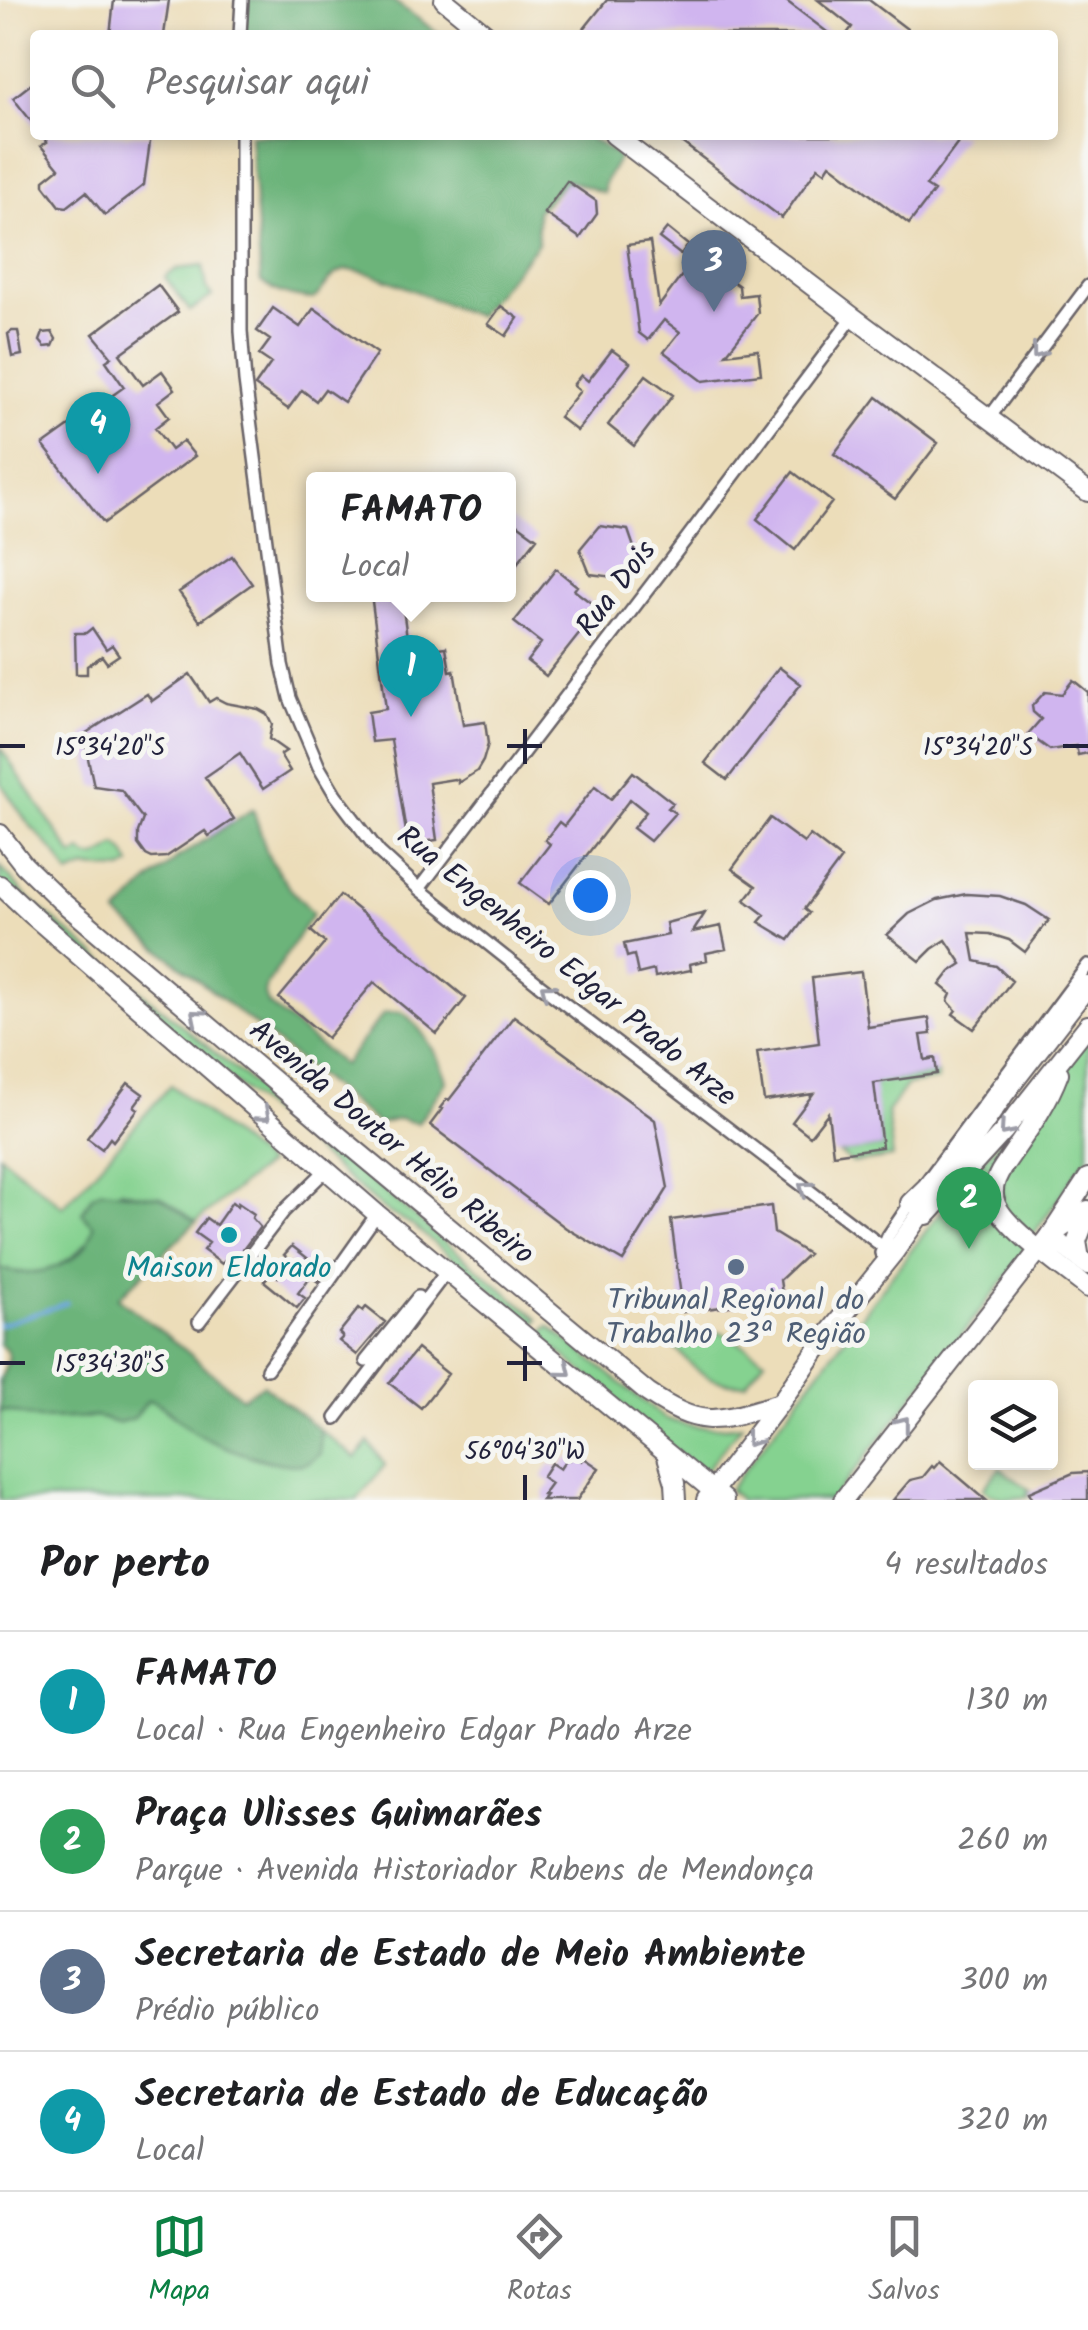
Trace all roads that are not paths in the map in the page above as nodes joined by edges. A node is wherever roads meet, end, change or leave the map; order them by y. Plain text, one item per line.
1 (242, 0) edge
2 (444, 0) edge
3 (240, 30) edge
4 (480, 30) edge
5 (241, 140) edge
6 (621, 140) edge
7 (1088, 286) edge
8 (852, 317) junction
9 (989, 418) junction
10 (1088, 492) edge
11 (0, 834) edge
12 (0, 884) edge
13 (419, 889) junction
14 (1088, 965) edge
15 (1088, 986) edge
16 (1088, 1025) edge
17 (1065, 1055) junction
18 (1002, 1098) junction
19 (327, 1170) junction
20 (1088, 1178) edge
21 (910, 1204) junction
22 (1088, 1211) edge
23 (377, 1214) junction
24 (1045, 1243) junction
25 (889, 1249) junction
26 (1084, 1262) edge
27 (444, 1268) junction
28 (1088, 1288) edge
29 (552, 1314) junction
30 (198, 1322) dead end
31 (532, 1343) junction
32 (366, 1362) dead end
33 (266, 1369) dead end
34 (780, 1402) junction
35 (336, 1418) dead end
36 (666, 1452) junction
37 (715, 1497) edge
38 (676, 1500) edge
39 (842, 1500) edge

1 - 3 street
2 - 4 main road
5 - 13 street, Rua Engenheiro Edgar Prado Arze
6 - 8 main road
7 -> 9 street
8 - 9 main road
8 - 13 street, Rua Dois
9 - 10 main road
29 -> 11 main road, Avenida Doutor Hélio Ribeiro
12 -> 19 main road, Avenida Doutor Hélio Ribeiro
25 -> 13 street, Rua Engenheiro Edgar Prado Arze
14 - 21 street
15 - 18 main road
16 - 17 main road
17 - 24 main road
17 -> 25 main road
18 - 21 main road
18 - 25 main road
19 - 23 main road, Avenida Doutor Hélio Ribeiro
19 - 30 street
20 - 24 main road
21 - 25 street
22 - 24 main road
22 - 26 main road
23 - 27 main road, Avenida Doutor Hélio Ribeiro
23 - 33 street
24 - 26 main road
24 - 28 main road
39 -> 24 main road
25 - 34 main road
27 - 31 main road, Avenida Doutor Hélio Ribeiro
27 - 32 street
27 - 35 street
29 - 31 main road
29 - 34 main road, Avenida Doutor Hélio Ribeiro
31 -> 36 main road, Avenida Doutor Hélio Ribeiro
34 -> 37 main road
36 - 37 main road, Avenida Doutor Hélio Ribeiro
36 - 38 main road

